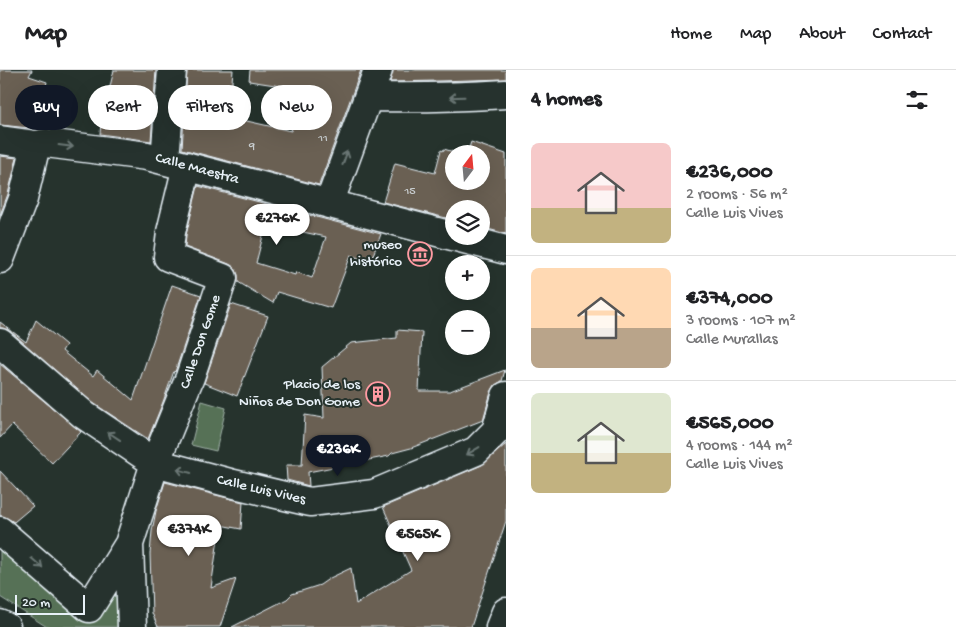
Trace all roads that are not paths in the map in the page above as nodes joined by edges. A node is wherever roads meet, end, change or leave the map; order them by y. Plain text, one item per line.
1 (172, 70) edge
2 (378, 70) edge
3 (506, 94) edge
4 (368, 96) junction
5 (0, 140) edge
6 (36, 144) junction
7 (176, 163) junction
8 (329, 204) junction
9 (506, 250) edge
10 (0, 259) edge
11 (0, 343) edge
12 (506, 396) edge
13 (155, 463) junction
14 (0, 531) edge
15 (129, 544) junction
16 (506, 612) edge
17 (0, 624) edge
18 (6, 627) edge
19 (132, 627) edge
20 (500, 627) edge

1 - 7 street
2 - 4 street
3 -> 4 street
8 -> 4 street
5 - 6 street, Calle Maestra
6 -> 7 street, Calle Maestra
6 - 10 street
7 - 8 street, Calle Maestra
7 - 13 street, Calle Don Gome
8 - 9 street, Calle Maestra
13 -> 11 street, Calle Luis Vives
12 -> 13 street, Calle Luis Vives
13 - 15 street, Calle Don Gome
14 -> 15 street
15 - 19 street
16 - 20 street
17 - 18 street

